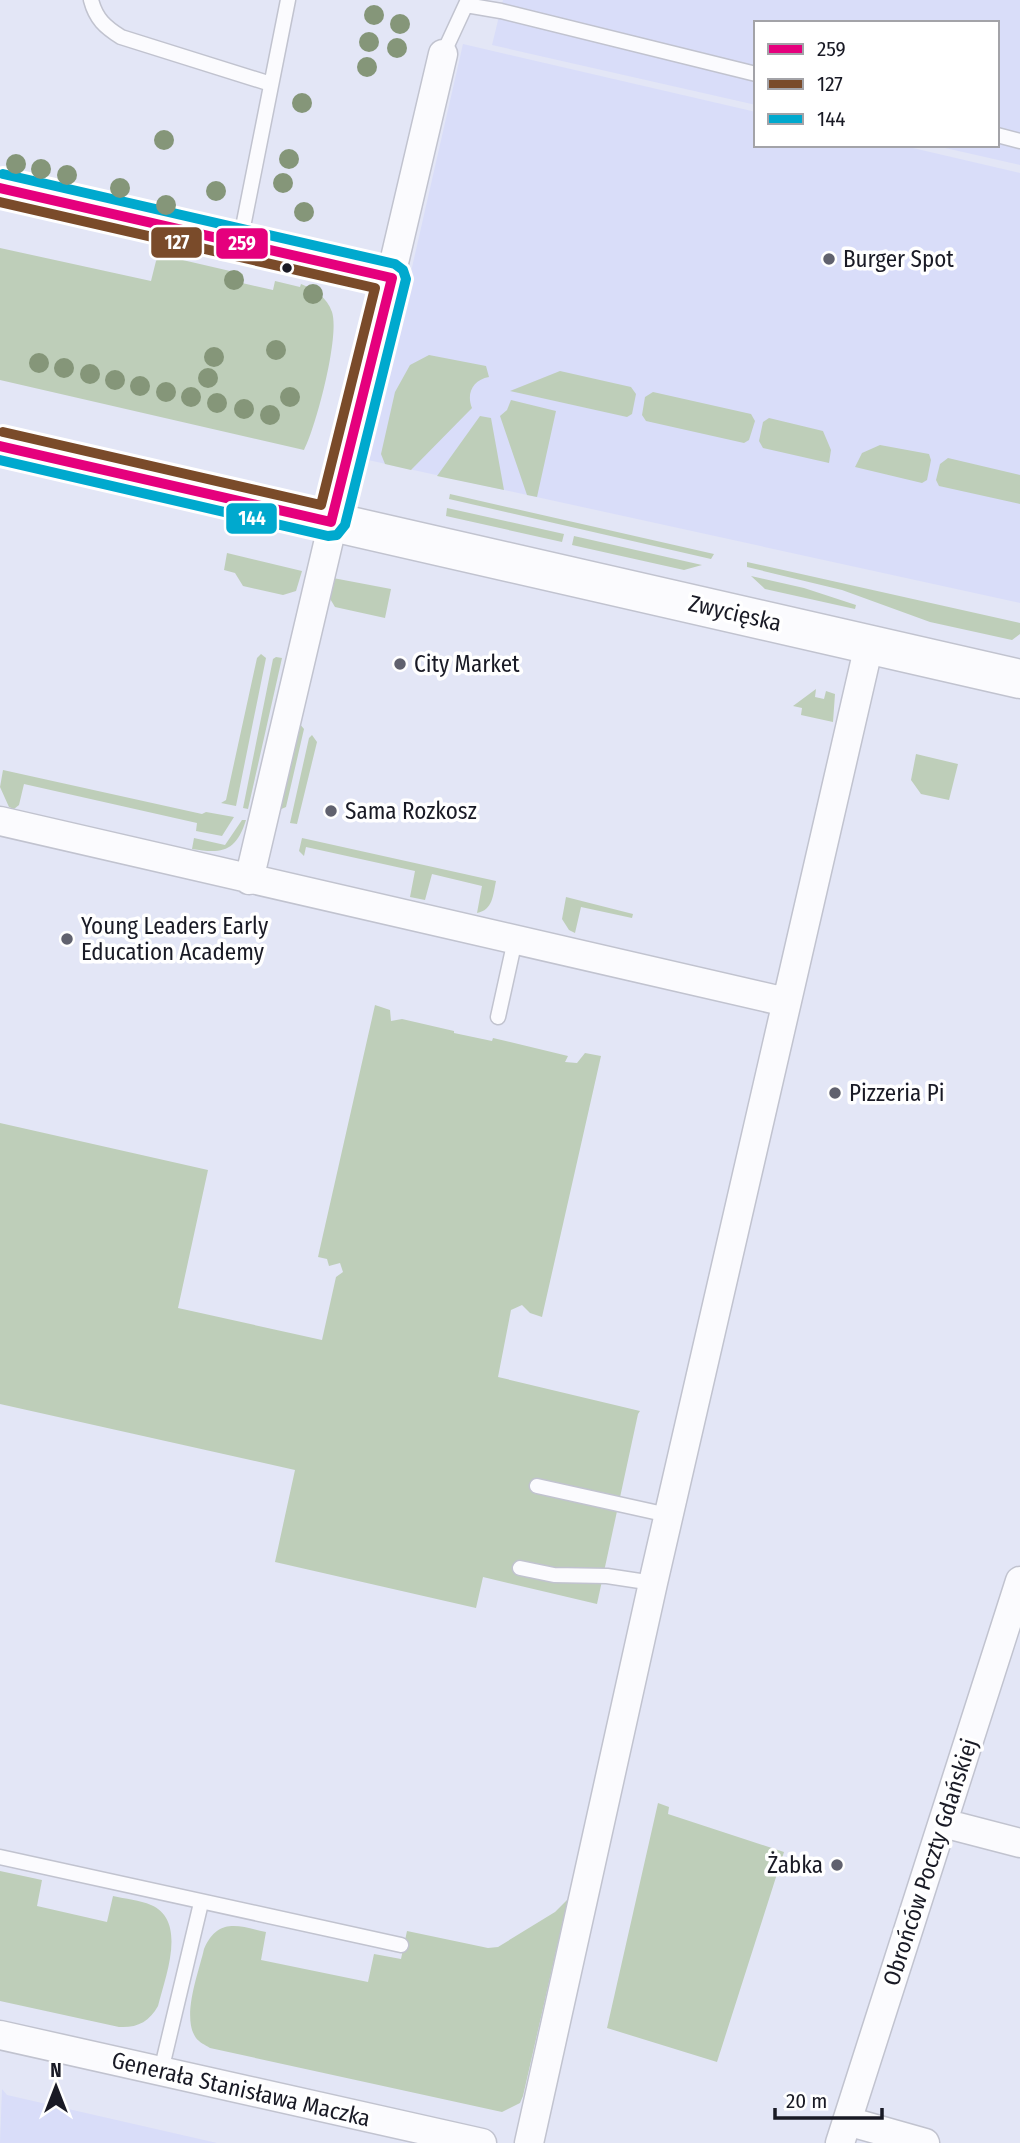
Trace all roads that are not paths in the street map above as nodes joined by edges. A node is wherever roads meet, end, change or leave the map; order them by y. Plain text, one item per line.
1 (91, 0) edge
2 (288, 0) edge
3 (467, 3) edge
4 (443, 54) joint
5 (754, 74) edge
6 (271, 84) junction
7 (999, 136) edge
8 (1020, 141) edge
9 (0, 188) edge
10 (240, 243) junction
11 (392, 278) junction
12 (0, 446) edge
13 (331, 522) junction
14 (869, 645) junction
15 (1020, 679) edge
16 (0, 821) edge
17 (249, 880) junction
18 (515, 940) junction
19 (786, 1002) junction
20 (498, 1017) dead end
21 (537, 1486) dead end
22 (668, 1515) junction
23 (520, 1568) dead end
24 (1020, 1581) edge
25 (653, 1583) junction
26 (943, 1823) junction
27 (1020, 1843) edge
28 (0, 1857) edge
29 (201, 1903) junction
30 (401, 1945) dead end
31 (0, 2035) edge
32 (161, 2071) junction
33 (844, 2132) edge
34 (480, 2143) edge
35 (528, 2143) edge
36 (925, 2143) edge

1 - 6 lane
2 - 6 lane
3 - 4 lane
3 - 5 lane
4 - 11 street
6 - 10 lane
7 - 8 lane
9 - 10 lane
10 - 11 lane
11 - 13 street
12 - 13 street, Zwycięska
13 - 14 street, Zwycięska
13 - 17 street
14 - 15 street, Zwycięska
14 - 19 street
16 - 17 street
17 - 18 street
18 - 19 street
18 - 20 lane
19 - 22 street
21 - 22 lane
22 - 25 street
23 - 25 lane
24 - 26 street, Obrońców Poczty Gdańskiej
25 - 35 street
26 - 27 street
26 - 33 street, Obrońców Poczty Gdańskiej
28 - 29 lane
29 - 30 lane
29 - 32 lane
31 - 32 street, Generała Stanisława Maczka
32 - 34 street, Generała Stanisława Maczka
33 - 36 street

